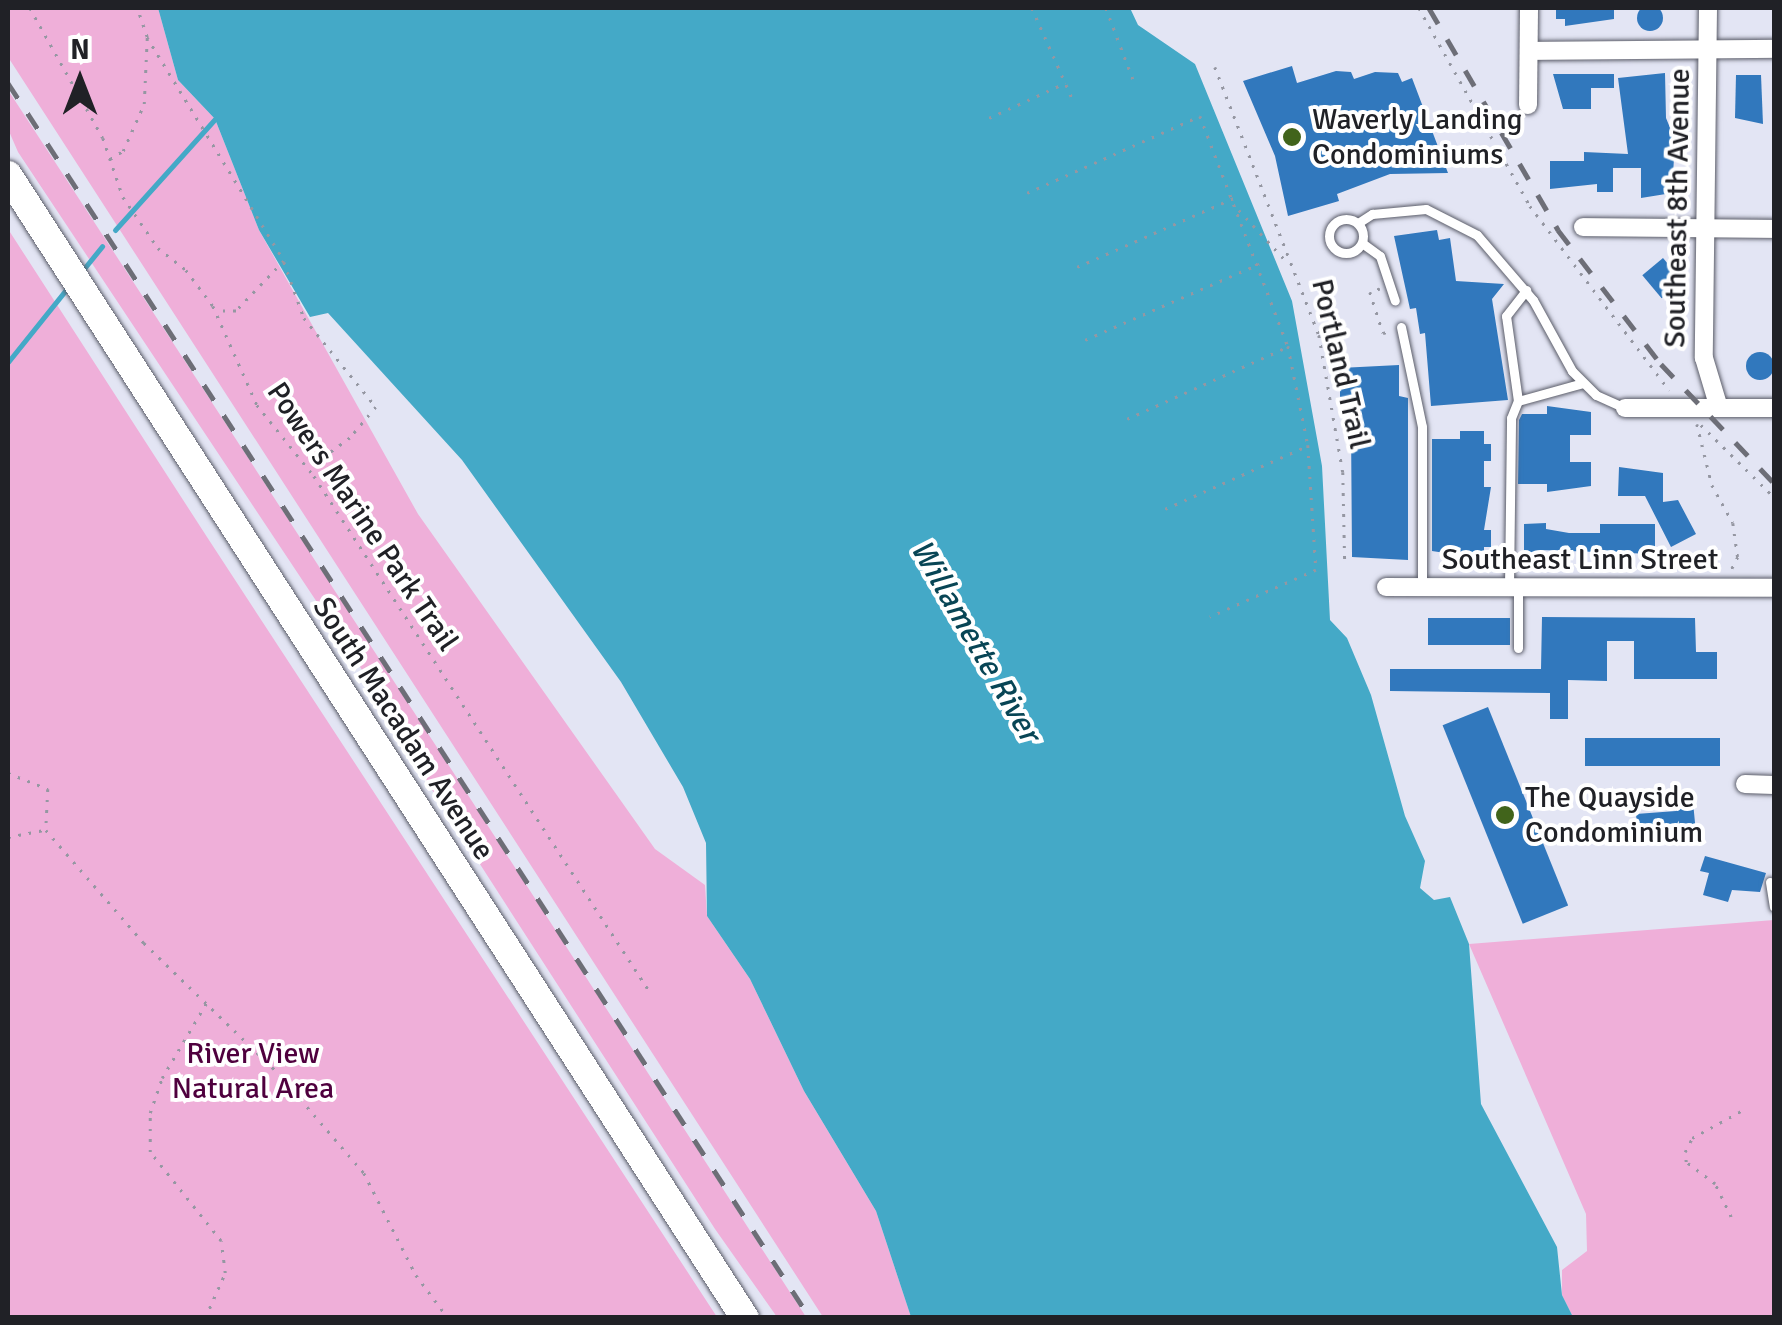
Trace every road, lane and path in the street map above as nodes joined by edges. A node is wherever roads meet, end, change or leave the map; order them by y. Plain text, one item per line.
1 (30, 8) edge
2 (137, 8) edge
3 (1032, 8) edge
4 (1106, 8) edge
5 (1419, 8) edge
6 (1528, 8) edge
7 (1708, 8) edge
8 (147, 38) junction
9 (1708, 49) junction
10 (1774, 49) edge
11 (1529, 51) junction
12 (1215, 67) dead end
13 (1133, 79) dead end
14 (1065, 82) junction
15 (1072, 98) dead end
16 (1528, 105) dead end
17 (989, 118) dead end
18 (110, 159) junction
19 (8, 174) edge
20 (1027, 192) dead end
21 (1234, 198) junction
22 (1238, 209) junction
23 (1358, 222) junction
24 (1584, 226) dead end
25 (1707, 228) junction
26 (1774, 229) edge
27 (1362, 243) junction
28 (284, 261) junction
29 (1286, 261) dead end
30 (1260, 263) junction
31 (1077, 267) dead end
32 (1391, 285) junction
33 (1526, 290) junction
34 (1396, 300) dead end
35 (216, 310) junction
36 (1402, 327) joint
37 (1085, 340) dead end
38 (1288, 346) junction
39 (1583, 383) junction
40 (1666, 387) dead end
41 (1518, 400) junction
42 (1626, 408) joint
43 (1719, 408) junction
44 (1774, 408) edge
45 (1695, 418) dead end
46 (1127, 419) dead end
47 (1703, 428) dead end
48 (1308, 445) junction
49 (308, 470) junction
50 (1774, 497) edge
51 (1165, 509) dead end
52 (1345, 566) dead end
53 (1386, 587) dead end
54 (1422, 587) junction
55 (1513, 587) junction
56 (1722, 588) junction
57 (1774, 588) edge
58 (1210, 618) dead end
59 (1518, 648) dead end
60 (8, 773) edge
61 (1746, 784) dead end
62 (1774, 785) edge
63 (46, 830) junction
64 (8, 836) edge
65 (1770, 882) dead end
66 (1774, 907) edge
67 (650, 992) dead end
68 (208, 1000) junction
69 (1743, 1110) dead end
70 (1730, 1216) dead end
71 (205, 1318) edge
72 (448, 1318) edge
73 (746, 1318) edge

1 - 18 path, Powers Marine Park Trail
2 - 8 path
3 - 14 path
4 - 13 path
5 - 40 path
6 - 11 street
7 - 9 street, Southeast 8th Avenue
8 - 18 path
8 - 28 path
9 - 10 street
9 - 11 street
9 - 25 street, Southeast 8th Avenue
11 - 16 street
12 - 52 path, Portland Trail
14 - 15 path
14 - 17 path
18 - 35 path, Powers Marine Park Trail
19 - 73 main road, South Macadam Avenue
20 - 21 path
21 - 22 path
21 - 31 path
22 - 29 path
22 - 30 path
23 - 27 lane
23 - 27 lane
23 - 33 lane
24 - 25 street
25 - 26 street
25 - 43 street, Southeast 8th Avenue
27 - 32 lane
28 - 35 path
28 - 49 path
30 - 37 path
30 - 38 path
32 - 34 lane
32 - 36 path
33 - 39 lane
33 - 41 lane
35 - 49 path, Powers Marine Park Trail
36 - 54 lane
38 - 46 path
38 - 48 path
39 - 41 lane
39 - 42 lane
41 - 55 lane
42 - 43 street
43 - 44 street
45 - 56 path
47 - 50 path
48 - 51 path
48 - 58 path
49 - 67 path, Powers Marine Park Trail
53 - 54 street, Southeast Linn Street
54 - 55 street, Southeast Linn Street
55 - 56 street, Southeast Linn Street
55 - 59 lane
56 - 57 street, Southeast Linn Street
60 - 63 path
61 - 62 street
63 - 64 path
63 - 68 path
65 - 66 lane
68 - 71 path
68 - 72 path
69 - 70 path

